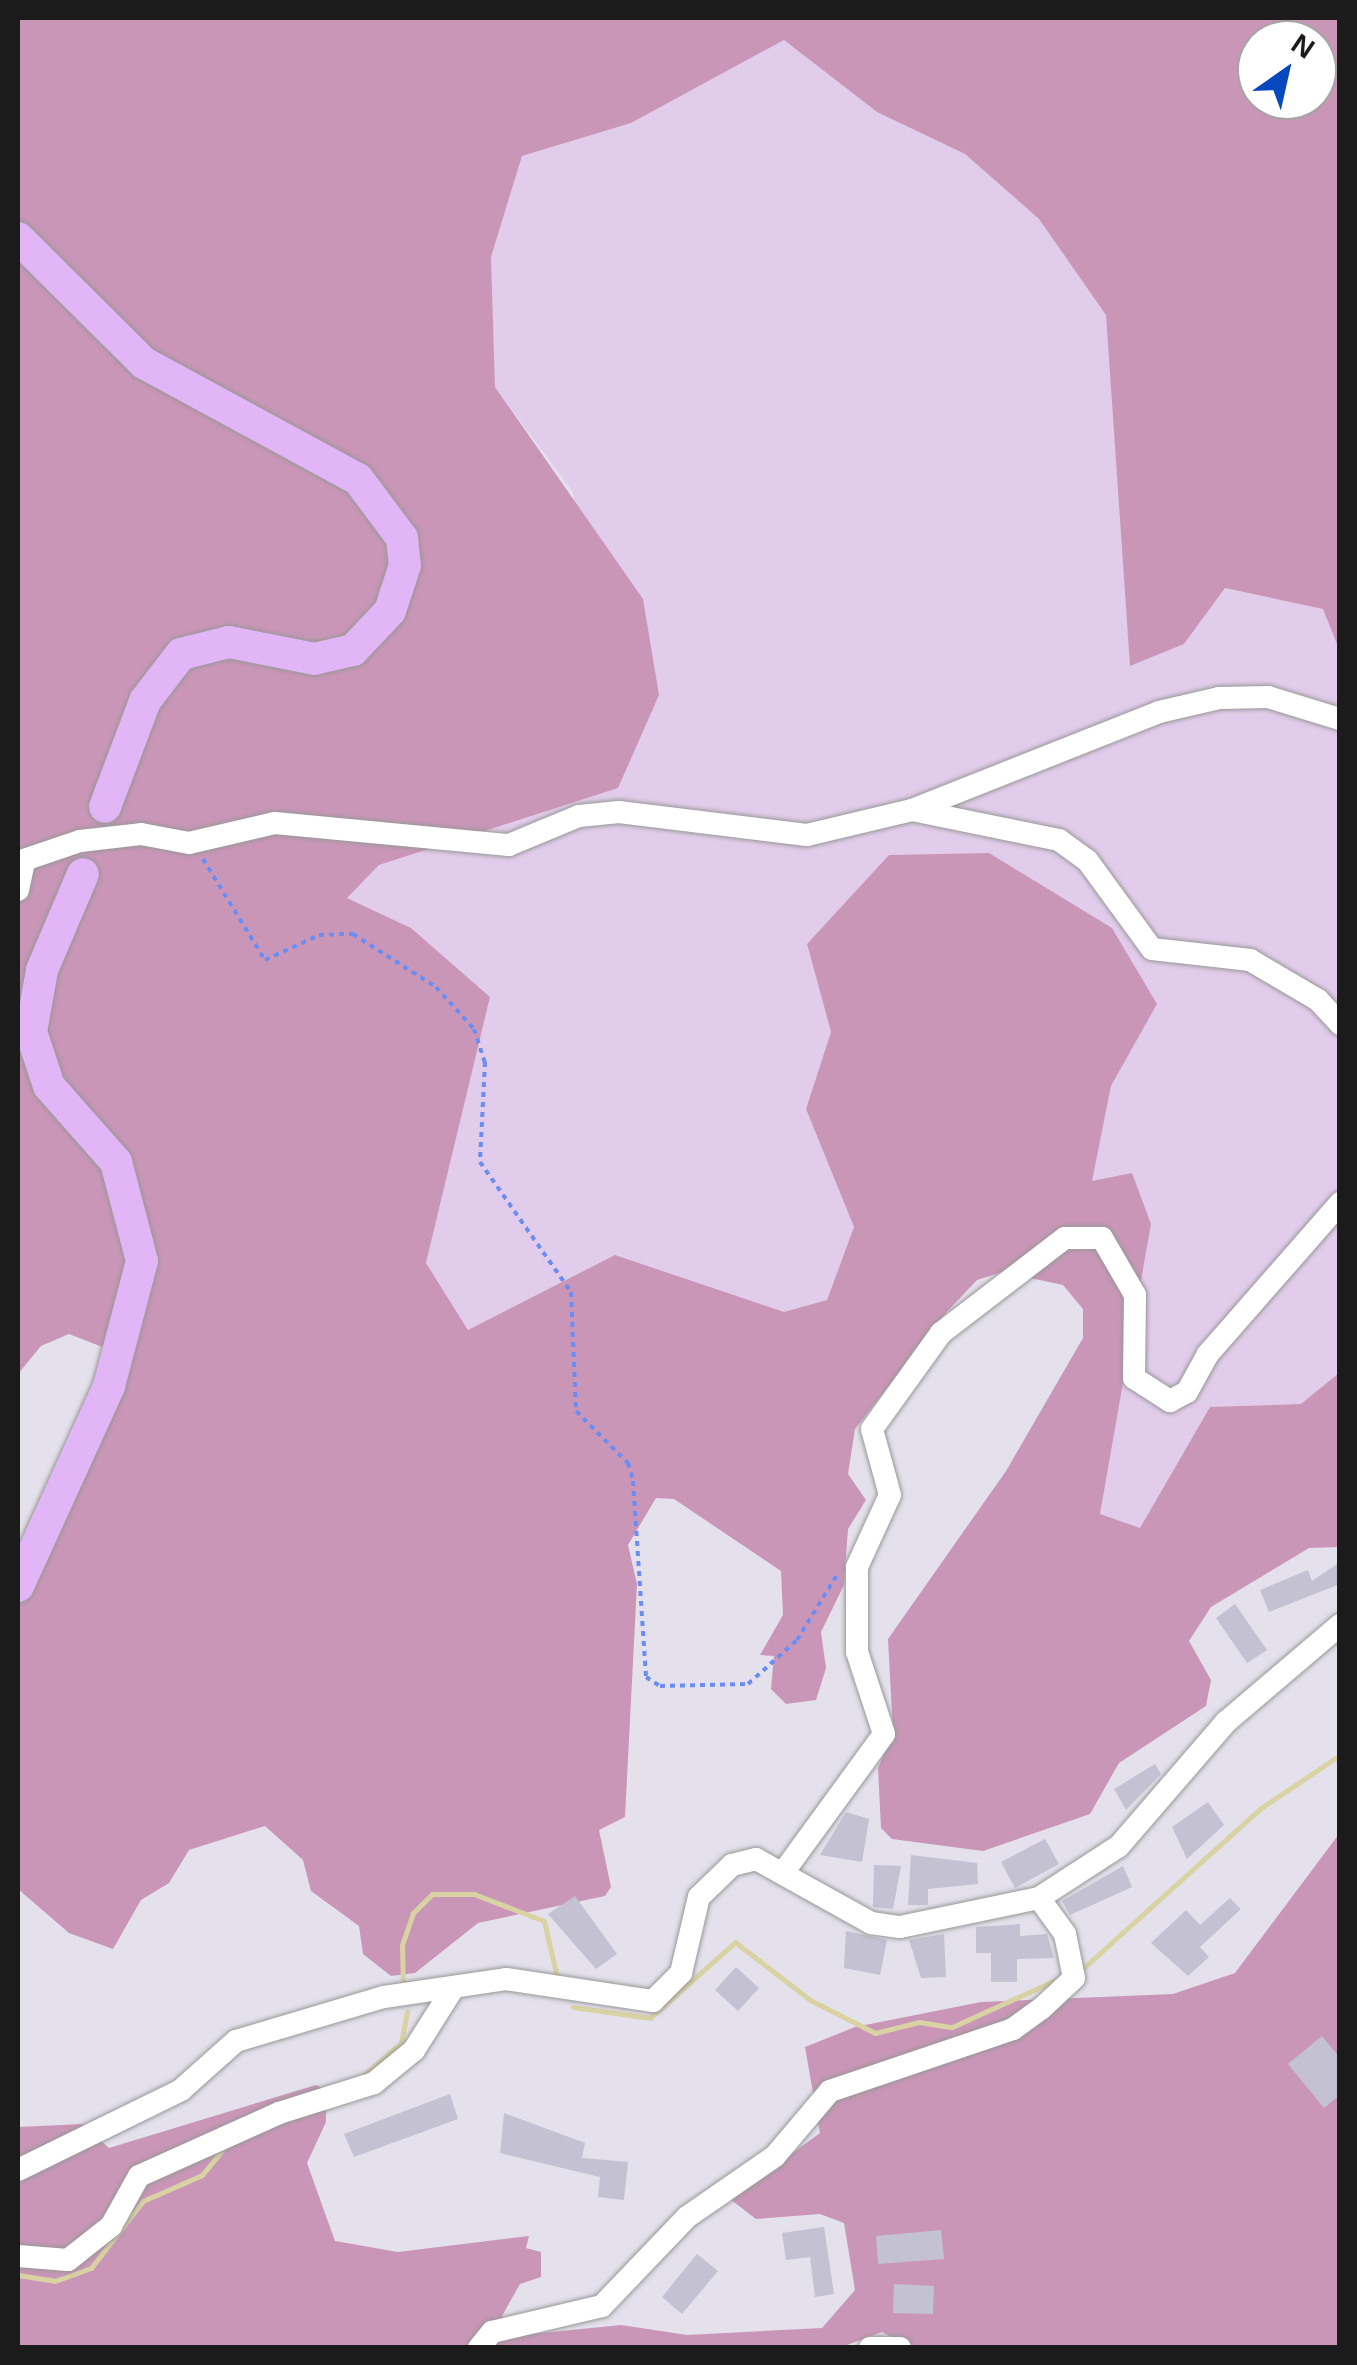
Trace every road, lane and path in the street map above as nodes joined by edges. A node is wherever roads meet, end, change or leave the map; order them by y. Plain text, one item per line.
1 (18, 238) edge
2 (1340, 719) edge
3 (105, 807) dead end
4 (912, 810) junction
5 (189, 842) junction
6 (20, 862) edge
7 (83, 874) dead end
8 (18, 890) edge
9 (1340, 1024) edge
10 (1340, 1203) edge
11 (840, 1570) dead end
12 (18, 1586) edge
13 (1340, 1625) edge
14 (786, 1870) junction
15 (1039, 1898) junction
16 (454, 1987) junction
17 (18, 2170) edge
18 (18, 2256) edge
19 (479, 2348) edge
20 (870, 2348) edge
21 (900, 2348) edge

1 - 3 street
2 - 4 street
4 - 5 street
4 - 9 street
5 - 6 street
5 - 11 path
6 - 8 street
7 - 12 street
10 - 14 street
13 - 15 street
14 - 15 street
14 - 16 street
15 - 19 street
16 - 17 street
16 - 18 street
20 - 21 street

